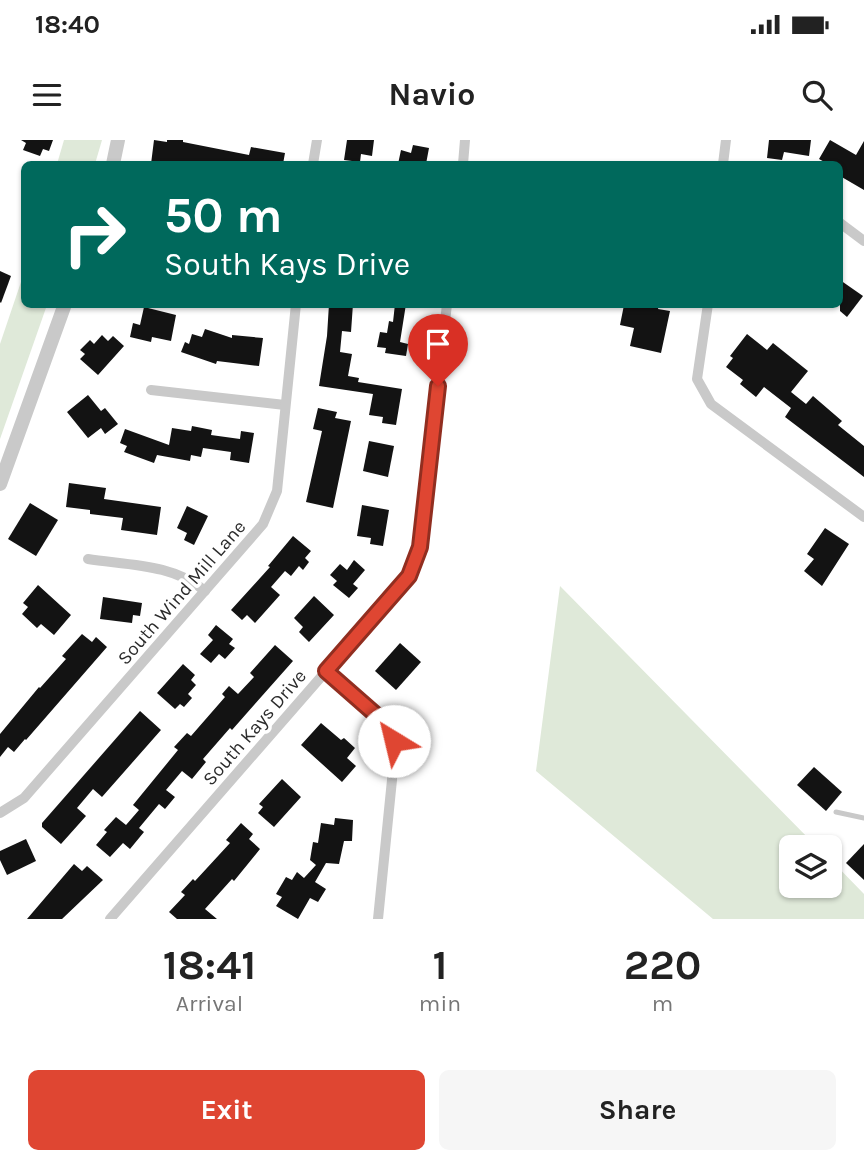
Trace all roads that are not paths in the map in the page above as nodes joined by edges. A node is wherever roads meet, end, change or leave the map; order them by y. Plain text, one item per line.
1 (118, 140) edge
2 (317, 140) edge
3 (465, 140) edge
4 (726, 140) edge
5 (114, 161) edge
6 (314, 161) edge
7 (463, 161) edge
8 (723, 161) edge
9 (843, 225) edge
10 (864, 241) edge
11 (64, 308) edge
12 (296, 308) edge
13 (447, 308) edge
14 (707, 308) edge
15 (151, 390) dead end
16 (285, 405) junction
17 (0, 484) edge
18 (864, 517) edge
19 (88, 559) dead end
20 (205, 592) junction
21 (326, 671) junction
22 (836, 812) dead end
23 (0, 813) edge
24 (864, 818) edge
25 (110, 919) edge
26 (378, 919) edge

1 - 5 street
2 - 6 street
3 - 7 street
4 - 8 street
9 - 10 street
11 - 17 street
12 - 16 street, South Wind Mill Lane
13 - 21 street, South Kays Drive
14 - 18 street
15 - 16 street
16 - 20 street, South Wind Mill Lane
19 - 20 street
20 - 23 street, South Wind Mill Lane
21 - 25 street, South Kays Drive
21 - 26 street
22 - 24 lane

